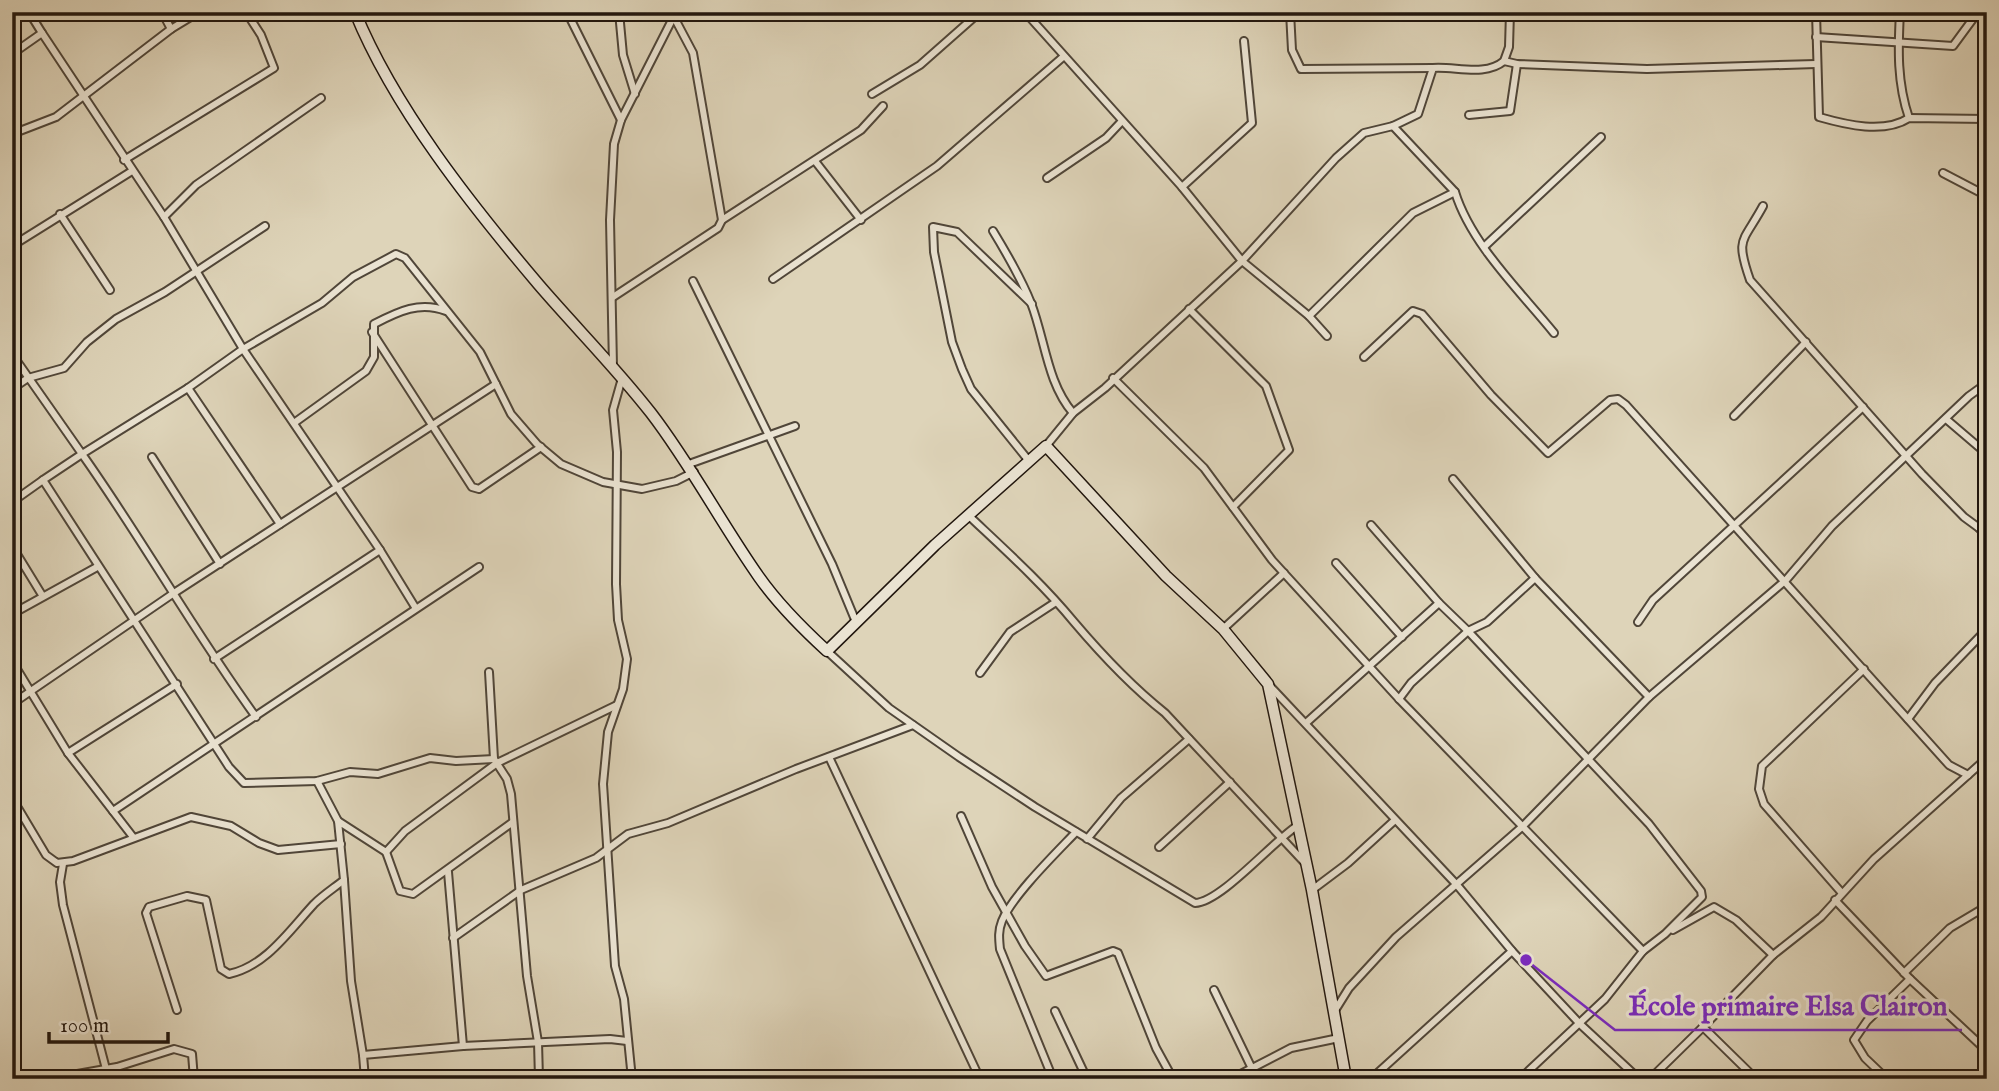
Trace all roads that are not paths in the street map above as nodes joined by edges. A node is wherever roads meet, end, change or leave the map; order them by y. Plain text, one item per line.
1 (29, 12) edge
2 (162, 12) edge
3 (199, 12) edge
4 (246, 12) edge
5 (355, 12) edge
6 (566, 12) edge
7 (619, 12) edge
8 (980, 12) edge
9 (1025, 12) edge
10 (1290, 12) edge
11 (1510, 12) edge
12 (1816, 12) edge
13 (1899, 12) edge
14 (1978, 12) edge
15 (675, 15) edge
16 (171, 29) junction
17 (42, 33) junction
18 (1816, 37) junction
19 (1244, 41) dead end
20 (1898, 42) junction
21 (12, 54) edge
22 (1063, 57) junction
23 (1504, 61) junction
24 (1517, 64) junction
25 (1816, 64) junction
26 (1433, 68) junction
27 (635, 94) junction
28 (872, 94) dead end
29 (84, 97) junction
30 (321, 98) dead end
31 (883, 106) dead end
32 (1469, 114) dead end
33 (1909, 118) junction
34 (1987, 119) edge
35 (621, 120) junction
36 (1122, 121) junction
37 (1393, 126) junction
38 (12, 134) edge
39 (1601, 137) dead end
40 (124, 160) junction
41 (815, 162) junction
42 (132, 171) junction
43 (1943, 173) dead end
44 (1046, 178) dead end
45 (1182, 187) junction
46 (1455, 192) junction
47 (1987, 196) edge
48 (1763, 206) dead end
49 (60, 214) junction
50 (164, 217) junction
51 (722, 220) junction
52 (861, 220) junction
53 (265, 226) dead end
54 (993, 232) dead end
55 (12, 246) edge
56 (1485, 246) junction
57 (1242, 261) junction
58 (197, 271) junction
59 (773, 279) dead end
60 (693, 281) dead end
61 (110, 290) dead end
62 (613, 297) junction
63 (1032, 304) junction
64 (1189, 309) junction
65 (447, 312) junction
66 (1309, 316) junction
67 (372, 332) junction
68 (1554, 333) dead end
69 (1327, 335) dead end
70 (1806, 342) junction
71 (243, 349) junction
72 (12, 354) edge
73 (1364, 357) dead end
74 (614, 368) junction
75 (28, 378) junction
76 (622, 378) junction
77 (1113, 378) junction
78 (1987, 383) edge
79 (496, 384) junction
80 (188, 388) junction
81 (12, 389) edge
82 (1863, 407) junction
83 (1073, 413) junction
84 (1734, 416) dead end
85 (1946, 419) junction
86 (294, 423) junction
87 (795, 426) dead end
88 (434, 427) junction
89 (768, 436) junction
90 (1046, 446) junction
91 (541, 447) junction
92 (82, 454) junction
93 (1987, 454) edge
94 (1909, 456) junction
95 (152, 457) dead end
96 (1029, 461) junction
97 (692, 468) junction
98 (1454, 479) dead end
99 (43, 480) junction
100 (615, 484) junction
101 (338, 488) junction
102 (12, 502) edge
103 (1233, 507) junction
104 (968, 514) junction
105 (1987, 520) edge
106 (280, 524) junction
107 (1371, 525) dead end
108 (1735, 525) junction
109 (1979, 528) junction
110 (1987, 537) edge
111 (12, 546) edge
112 (380, 550) junction
113 (1336, 563) dead end
114 (220, 564) junction
115 (97, 567) junction
116 (479, 567) dead end
117 (1284, 573) junction
118 (1535, 578) junction
119 (1786, 580) junction
120 (174, 593) junction
121 (42, 595) junction
122 (1056, 602) junction
123 (1438, 603) junction
124 (415, 607) junction
125 (12, 614) edge
126 (135, 621) junction
127 (856, 622) junction
128 (1638, 622) dead end
129 (1223, 629) junction
130 (1987, 629) edge
131 (1468, 631) junction
132 (1402, 636) junction
133 (827, 651) junction
134 (214, 659) junction
135 (12, 661) edge
136 (1370, 666) junction
137 (1864, 669) junction
138 (489, 672) dead end
139 (979, 673) dead end
140 (177, 684) junction
141 (1268, 684) junction
142 (32, 691) junction
143 (1649, 697) junction
144 (1399, 699) junction
145 (12, 704) edge
146 (617, 705) junction
147 (256, 717) junction
148 (1908, 719) junction
149 (1306, 723) junction
150 (913, 725) junction
151 (1189, 739) junction
152 (215, 744) junction
153 (68, 752) junction
154 (829, 757) junction
155 (1987, 758) edge
156 (1589, 759) junction
157 (496, 761) junction
158 (1968, 775) junction
159 (317, 781) junction
160 (1230, 782) junction
161 (12, 798) edge
162 (113, 811) junction
163 (961, 816) dead end
164 (1395, 820) junction
165 (338, 821) junction
166 (513, 822) junction
167 (1297, 826) junction
168 (1523, 826) junction
169 (1076, 832) junction
170 (133, 837) junction
171 (1280, 837) junction
172 (1087, 839) junction
173 (341, 844) junction
174 (608, 846) junction
175 (1159, 847) dead end
176 (386, 852) junction
177 (63, 864) junction
178 (1306, 864) junction
179 (448, 872) junction
180 (344, 880) junction
181 (1458, 885) junction
182 (1312, 890) junction
183 (521, 891) junction
184 (1841, 892) junction
185 (1835, 900) junction
186 (1987, 906) edge
187 (1008, 912) junction
188 (1665, 934) junction
189 (453, 938) junction
190 (1512, 951) junction
191 (1643, 951) junction
192 (1773, 955) junction
193 (1904, 973) junction
194 (1910, 979) junction
195 (1214, 990) dead end
196 (177, 1010) dead end
197 (1055, 1012) dead end
198 (1334, 1012) junction
199 (1580, 1024) junction
200 (1703, 1027) junction
201 (1339, 1038) junction
202 (627, 1041) junction
203 (538, 1042) junction
204 (463, 1046) junction
205 (1987, 1051) edge
206 (363, 1055) junction
207 (106, 1069) junction
208 (1252, 1069) junction
209 (48, 1079) edge
210 (194, 1079) edge
211 (365, 1079) edge
212 (539, 1079) edge
213 (632, 1079) edge
214 (980, 1079) edge
215 (1053, 1079) edge
216 (1087, 1079) edge
217 (1173, 1079) edge
218 (1231, 1079) edge
219 (1257, 1079) edge
220 (1346, 1079) edge
221 (1371, 1079) edge
222 (1520, 1079) edge
223 (1639, 1079) edge
224 (1650, 1079) edge
225 (1756, 1079) edge
226 (1887, 1079) edge

1 - 17 street
2 - 16 street
3 - 16 street
4 - 40 street
5 - 74 street
6 - 35 street
7 - 27 street
8 - 28 street
9 - 22 street
10 - 26 street
11 - 23 street
12 - 18 street
13 - 20 street
14 - 20 street
15 - 27 street
15 - 51 street
16 - 29 street
17 - 21 street
17 - 29 street
18 - 20 street
18 - 25 street
19 - 45 street
20 - 33 street
22 - 36 street
22 - 52 street
23 - 24 street
23 - 26 street
24 - 25 street
24 - 32 street
25 - 33 street
26 - 37 street
27 - 35 street
29 - 38 street
29 - 40 street
30 - 50 street
31 - 41 street
33 - 34 street
35 - 62 street
36 - 44 street
36 - 45 street
37 - 46 street
37 - 57 street
39 - 56 street
40 - 42 street
41 - 51 street
41 - 52 street
42 - 49 street
42 - 50 street
43 - 47 street
45 - 57 street
46 - 56 street
46 - 66 street
48 - 70 street
49 - 55 street
49 - 61 street
50 - 58 street
51 - 62 street
52 - 59 street
53 - 58 street
54 - 63 street
56 - 68 street
57 - 64 street
57 - 66 street
58 - 71 street
58 - 75 street
60 - 89 street
62 - 74 street
63 - 83 street
63 - 96 street
64 - 77 street
64 - 103 street
65 - 67 street
65 - 71 street
65 - 79 street
66 - 69 street
67 - 86 street
67 - 88 street
70 - 82 street
70 - 84 street
71 - 80 street
71 - 86 street
72 - 75 street
73 - 108 street
74 - 76 street
75 - 81 street
75 - 92 street
76 - 97 street
76 - 100 street
77 - 83 street
77 - 103 street
78 - 85 street
79 - 88 street
79 - 91 street
80 - 92 street
80 - 106 street
82 - 94 street
82 - 108 street
83 - 90 street
85 - 93 street
85 - 94 street
86 - 101 street
87 - 89 street
88 - 91 street
88 - 101 street
89 - 97 street
89 - 127 street
90 - 96 street
90 - 129 street
91 - 100 street
92 - 99 street
92 - 120 street
94 - 109 street
94 - 119 street
95 - 114 street
96 - 104 street
97 - 100 street
97 - 133 street
98 - 118 street
99 - 102 street
99 - 115 street
100 - 146 street
101 - 106 street
101 - 112 street
103 - 117 street
104 - 122 street
104 - 127 street
105 - 109 street
106 - 114 street
107 - 123 street
108 - 119 street
108 - 128 street
109 - 110 street
111 - 121 street
112 - 124 street
112 - 134 street
113 - 132 street
114 - 120 street
115 - 121 street
115 - 126 street
116 - 124 street
117 - 129 street
117 - 136 street
118 - 131 street
118 - 143 street
119 - 137 street
119 - 143 street
120 - 126 street
120 - 134 street
121 - 125 street
122 - 139 street
122 - 151 street
123 - 131 street
123 - 132 street
124 - 147 street
126 - 140 street
126 - 142 street
127 - 133 street
129 - 141 street
130 - 148 street
131 - 144 street
131 - 156 street
132 - 136 street
133 - 150 street
134 - 147 street
135 - 142 street
136 - 144 street
136 - 149 street
137 - 148 street
137 - 184 street
138 - 157 street
140 - 152 street
140 - 153 street
141 - 149 street
141 - 167 street
142 - 145 street
142 - 153 street
143 - 156 street
144 - 168 street
146 - 157 street
146 - 174 street
147 - 152 street
148 - 158 street
149 - 164 street
150 - 154 street
150 - 169 street
151 - 160 street
151 - 172 street
152 - 159 street
152 - 162 street
153 - 162 street
154 - 174 street
154 - 214 street
155 - 158 street
156 - 168 street
156 - 188 street
157 - 159 street
157 - 166 street
157 - 176 street
158 - 184 street
159 - 165 street
160 - 171 street
160 - 175 street
161 - 177 street
162 - 170 street
163 - 187 street
164 - 181 street
164 - 182 street
165 - 173 street
165 - 176 street
166 - 179 street
166 - 183 street
167 - 171 street
167 - 178 street
168 - 181 street
168 - 191 street
169 - 172 street
169 - 187 street
170 - 173 street
170 - 177 street
171 - 172 street
171 - 178 street
173 - 180 street
174 - 183 street
174 - 202 street
176 - 179 street
177 - 207 street
178 - 182 street
179 - 189 street
180 - 196 street
180 - 206 street
181 - 190 street
181 - 198 street
182 - 198 street
183 - 189 street
183 - 203 street
184 - 185 street
185 - 192 street
185 - 193 street
186 - 193 street
187 - 215 street
187 - 217 street
188 - 191 street
188 - 192 street
189 - 204 street
190 - 199 street
190 - 221 street
191 - 199 street
192 - 200 street
193 - 194 street
194 - 205 street
194 - 226 street
195 - 208 street
197 - 216 street
198 - 201 street
199 - 222 street
199 - 223 street
200 - 224 street
200 - 225 street
201 - 208 street
201 - 220 street
202 - 203 street
202 - 213 street
203 - 204 street
203 - 212 street
204 - 206 street
206 - 211 street
207 - 209 street
207 - 210 street
208 - 218 street
208 - 219 street

